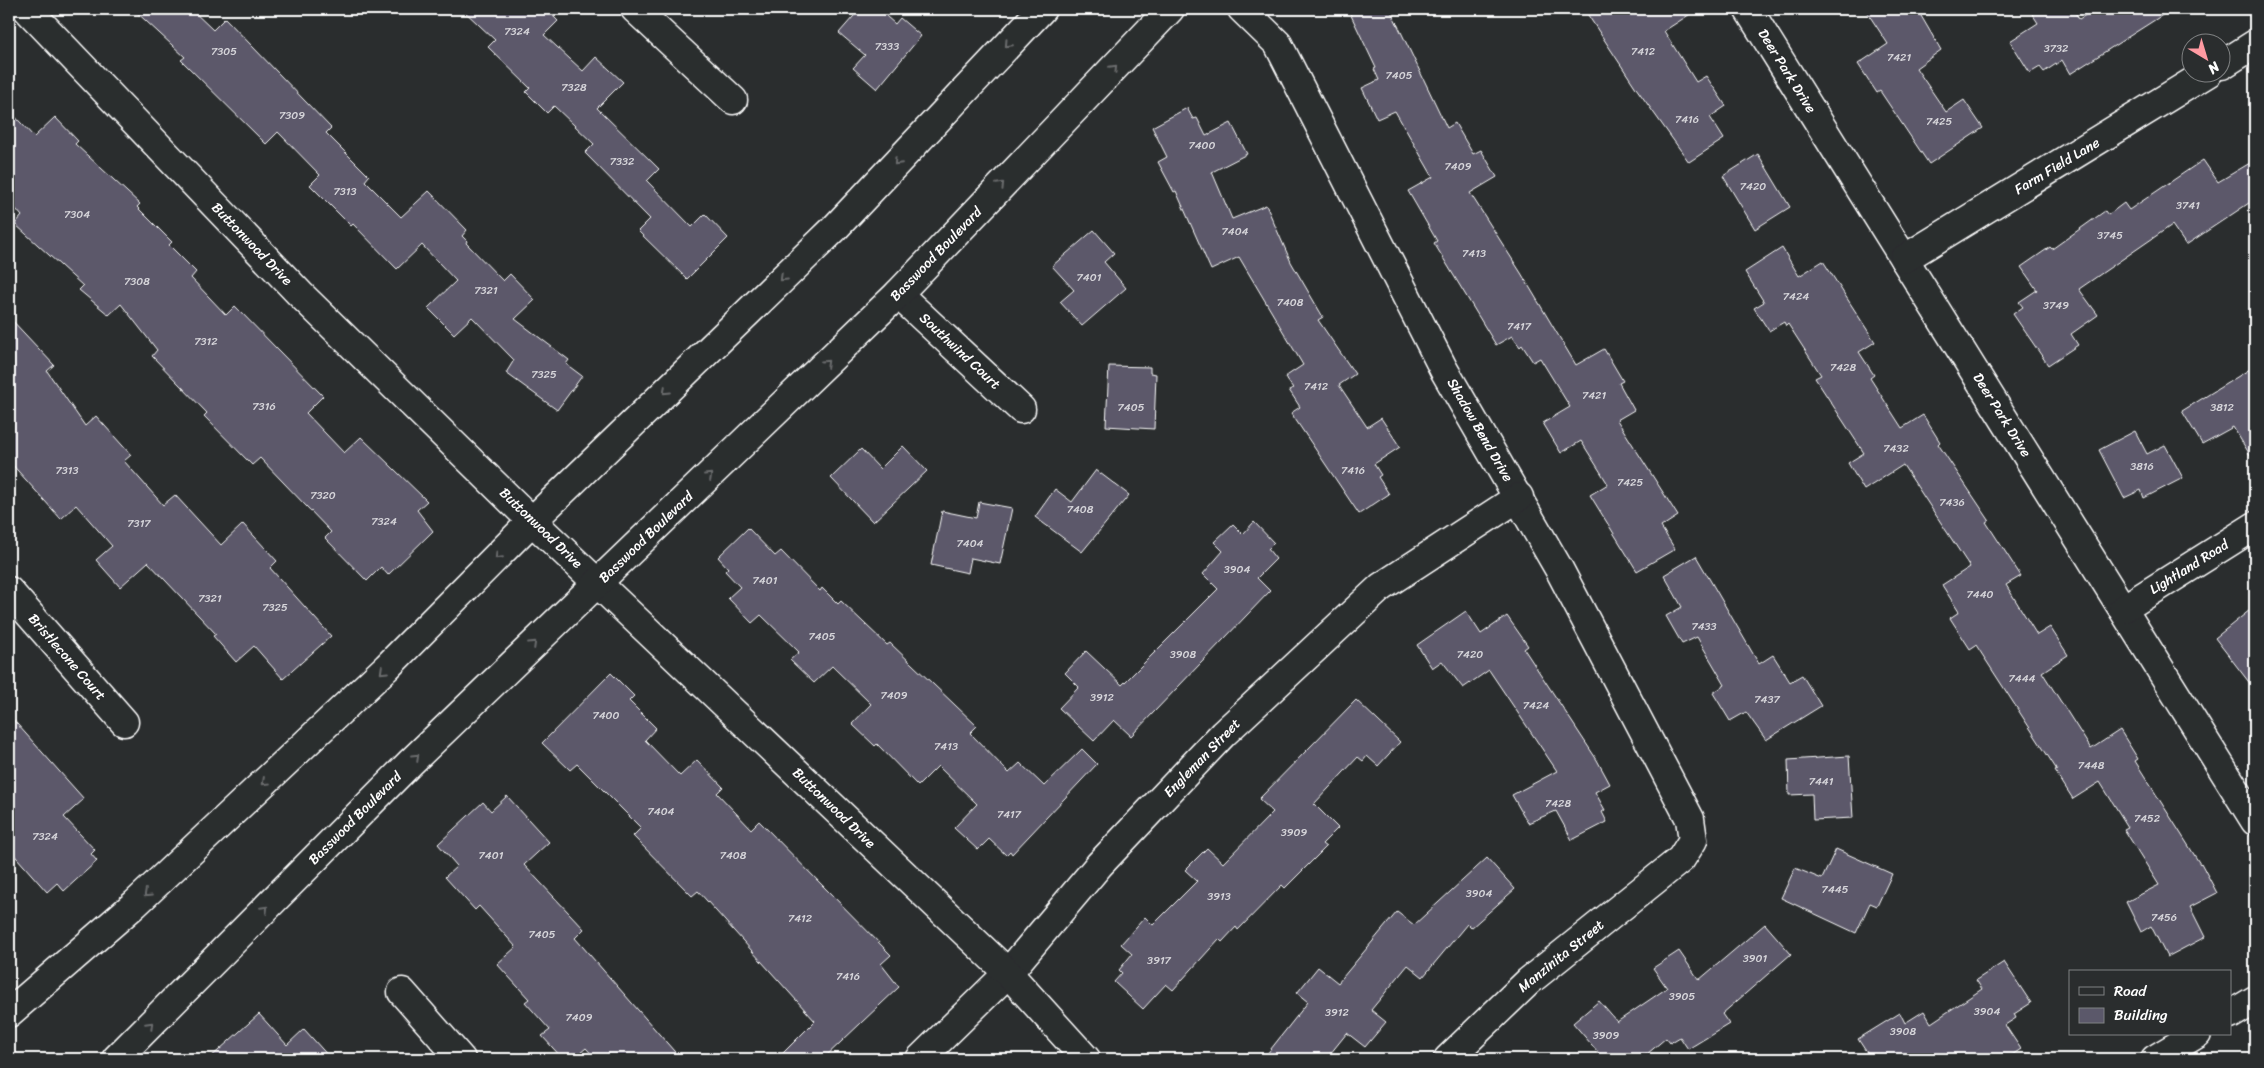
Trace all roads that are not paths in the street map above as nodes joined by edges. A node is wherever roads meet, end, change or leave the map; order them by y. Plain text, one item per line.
1 (27, 9) edge
2 (635, 9) edge
3 (1042, 9) edge
4 (1170, 9) edge
5 (1242, 9) edge
6 (1748, 9) edge
7 (2255, 44) edge
8 (2232, 59) edge
9 (2194, 82) edge
10 (733, 100) dead end
11 (1904, 259) junction
12 (898, 294) junction
13 (1022, 409) dead end
14 (1519, 497) junction
15 (532, 521) junction
16 (2255, 526) edge
17 (598, 583) junction
18 (9, 591) edge
19 (2123, 609) junction
20 (124, 722) dead end
21 (2255, 821) edge
22 (1681, 859) joint
23 (1008, 973) junction
24 (402, 992) dead end
25 (2255, 1000) edge
26 (9, 1013) edge
27 (2232, 1014) edge
28 (2194, 1036) edge
29 (116, 1059) edge
30 (462, 1059) edge
31 (920, 1059) edge
32 (1086, 1059) edge
33 (1448, 1059) edge
34 (2155, 1059) edge

1 - 15 street, Buttonwood Drive
2 - 10 street
3 -> 15 street
12 -> 4 street, Basswood Boulevard
5 - 14 street, Shadow Bend Drive
6 - 11 street, Deer Park Drive
7 - 8 street
9 - 11 street, Farm Field Lane
11 - 19 street, Deer Park Drive
12 - 13 street, Southwind Court
17 -> 12 street, Basswood Boulevard
14 - 22 street, Shadow Bend Drive
14 - 23 street, Engleman Street
15 - 17 street, Buttonwood Drive
15 -> 26 street
16 - 19 street, Lightland Road
17 - 23 street, Buttonwood Drive
29 -> 17 street, Basswood Boulevard
18 - 20 street, Bristlecone Court
19 - 21 street, Deer Park Drive
22 - 33 street, Manzinita Street
23 - 31 street, Engleman Street
23 - 32 street, Buttonwood Drive
24 - 30 street
25 - 27 street
28 - 34 street

